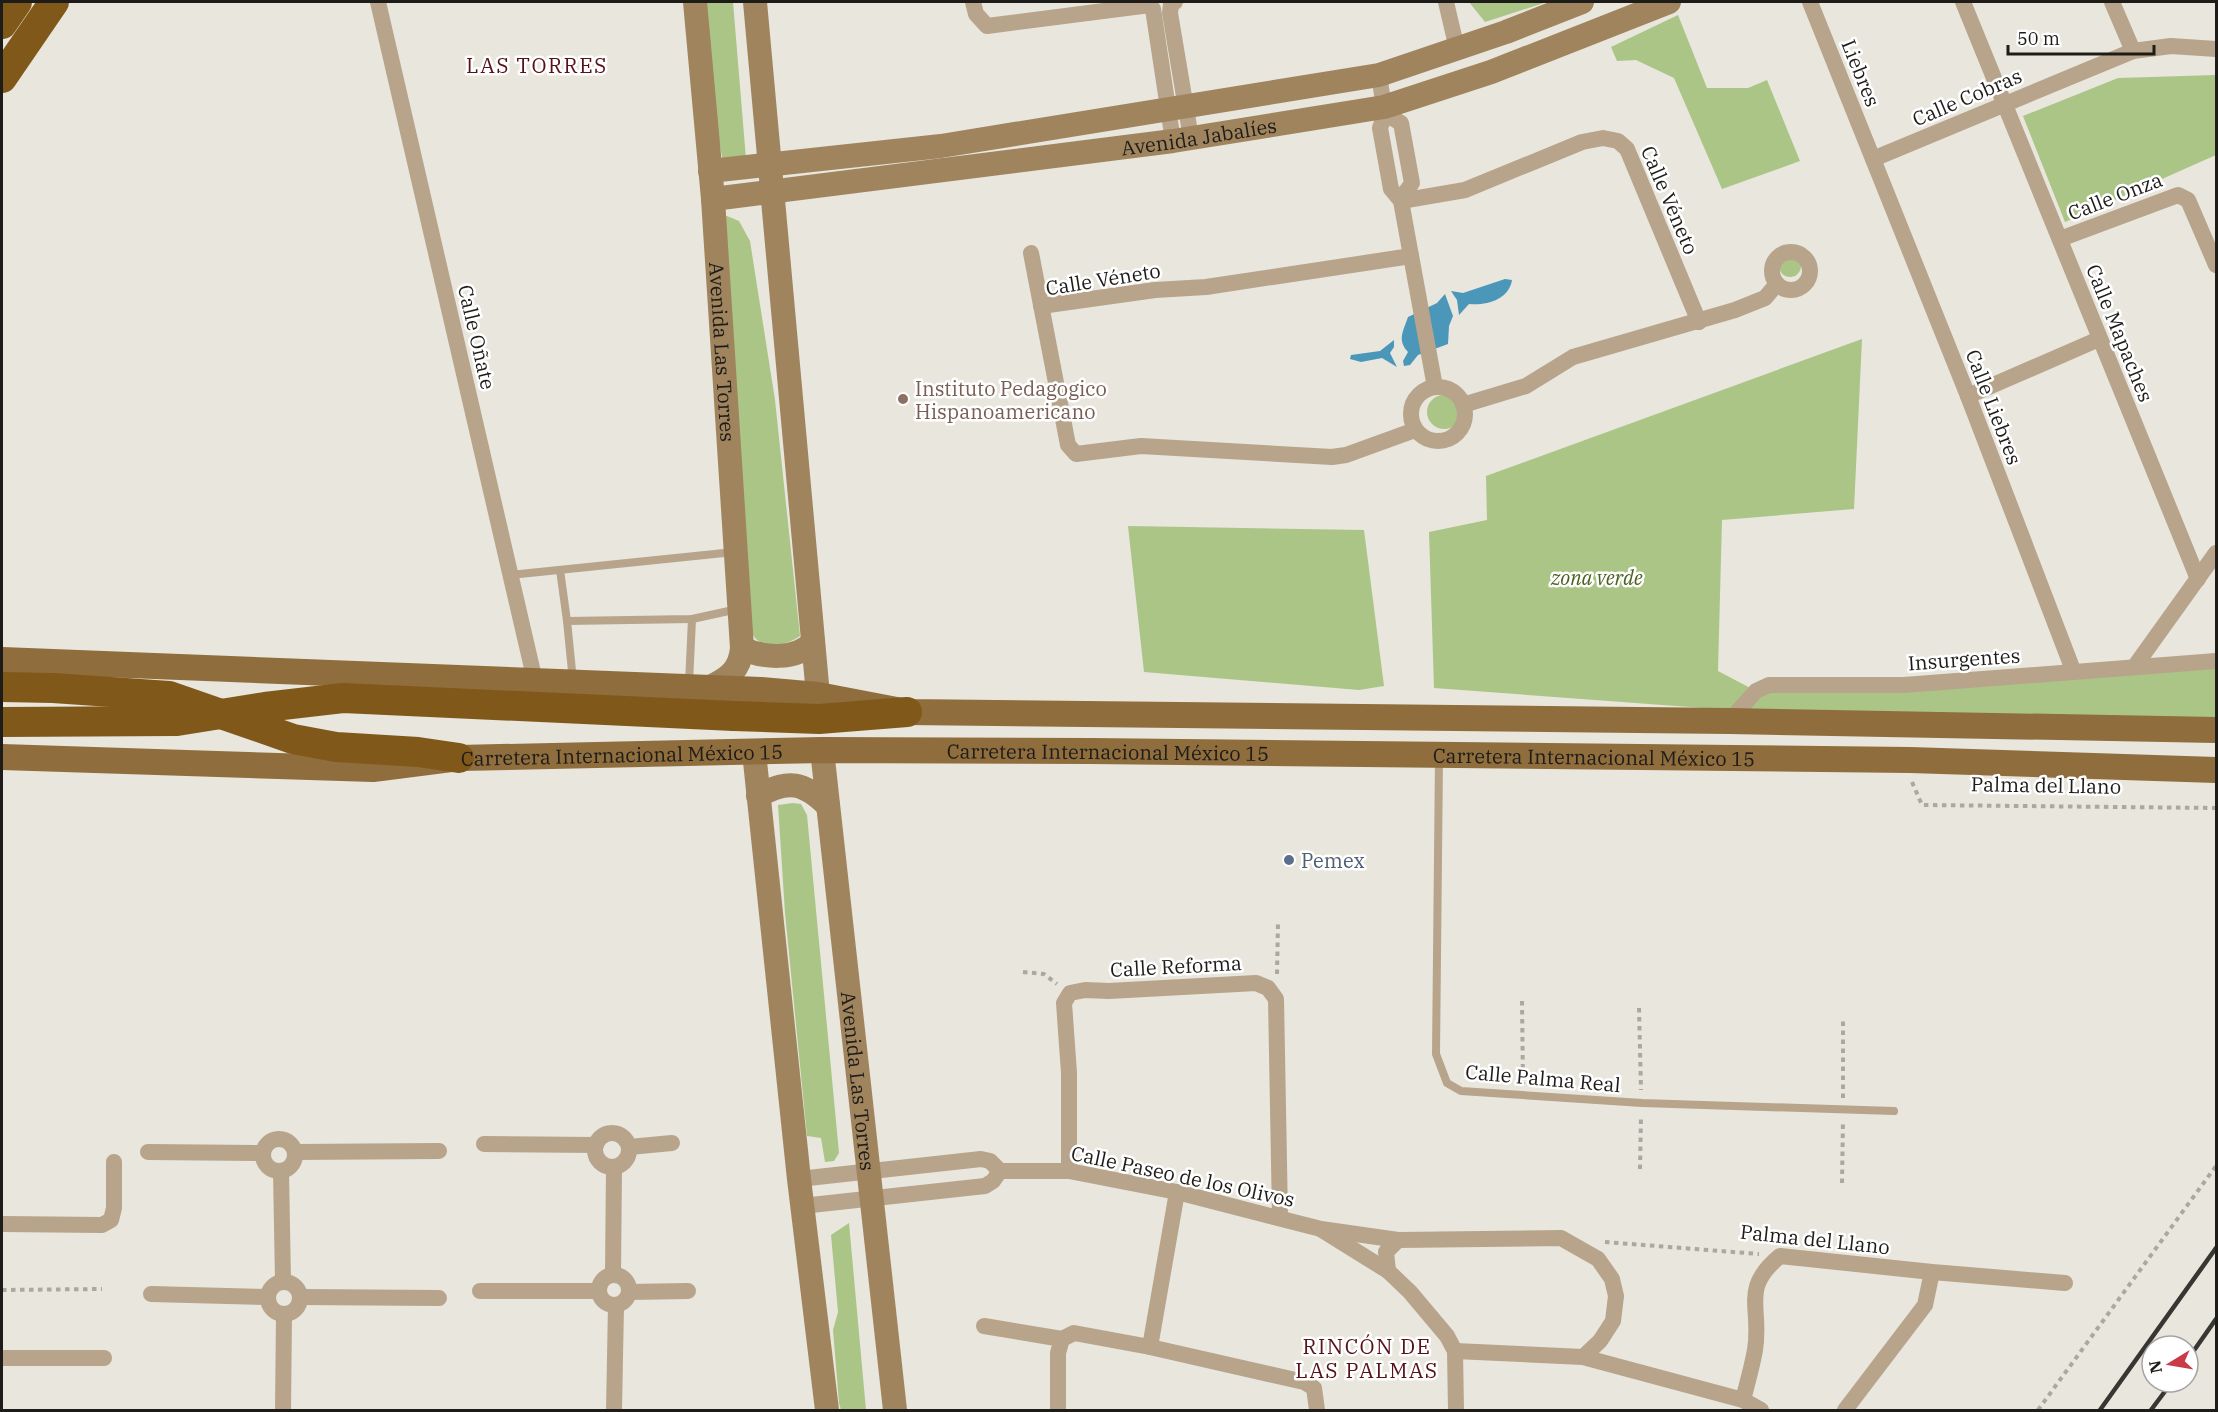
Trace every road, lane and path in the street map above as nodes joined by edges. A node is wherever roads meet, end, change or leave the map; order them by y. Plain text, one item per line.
1 (17, 2) edge
2 (54, 2) edge
3 (378, 2) edge
4 (695, 2) edge
5 (755, 2) edge
6 (973, 2) edge
7 (1446, 2) edge
8 (1582, 2) edge
9 (1669, 2) edge
10 (1810, 2) edge
11 (1963, 2) edge
12 (2112, 2) edge
13 (1173, 3) edge
14 (2, 24) edge
15 (1506, 32) junction
16 (2217, 49) edge
17 (1457, 50) junction
18 (2133, 51) junction
19 (1518, 61) junction
20 (1378, 75) junction
21 (2, 78) edge
22 (2004, 104) junction
23 (1178, 108) junction
24 (1385, 110) junction
25 (1182, 140) junction
26 (1873, 159) junction
27 (770, 165) junction
28 (710, 171) junction
29 (771, 191) junction
30 (713, 199) junction
31 (1401, 200) junction
32 (2060, 239) junction
33 (1031, 253) dead end
34 (1411, 256) junction
35 (2217, 265) edge
36 (1776, 285) dead end
37 (1041, 306) junction
38 (1699, 322) junction
39 (2099, 339) junction
40 (1435, 387) junction
41 (1968, 396) junction
42 (1463, 405) junction
43 (1415, 430) junction
44 (735, 552) junction
45 (2217, 553) edge
46 (560, 570) junction
47 (510, 575) junction
48 (2198, 579) junction
49 (739, 609) junction
50 (692, 619) junction
51 (567, 621) junction
52 (813, 642) junction
53 (742, 648) junction
54 (2, 660) edge
55 (2217, 661) edge
56 (2135, 666) junction
57 (2073, 670) junction
58 (535, 681) junction
59 (573, 683) junction
60 (2, 687) edge
61 (699, 687) junction
62 (818, 695) junction
63 (907, 712) junction
64 (1730, 721) junction
65 (2, 722) edge
66 (2217, 730) edge
67 (822, 750) junction
68 (754, 752) junction
69 (1439, 757) junction
70 (2, 758) edge
71 (459, 758) junction
72 (1910, 760) junction
73 (2217, 770) edge
74 (758, 796) junction
75 (828, 806) junction
76 (2217, 808) edge
77 (1278, 922) dead end
78 (1023, 972) dead end
79 (1070, 993) junction
80 (1276, 999) junction
81 (1522, 1001) dead end
82 (1523, 1096) junction
83 (1894, 1111) dead end
84 (672, 1143) dead end
85 (484, 1144) dead end
86 (596, 1145) junction
87 (629, 1147) junction
88 (440, 1151) dead end
89 (148, 1152) dead end
90 (295, 1152) junction
91 (263, 1153) junction
92 (114, 1162) dead end
93 (2217, 1166) edge
94 (614, 1167) junction
95 (1069, 1170) junction
96 (281, 1171) junction
97 (1000, 1171) junction
98 (867, 1173) junction
99 (799, 1179) junction
100 (1177, 1192) junction
101 (870, 1199) junction
102 (802, 1206) junction
103 (1280, 1217) junction
104 (2, 1224) edge
105 (1321, 1229) junction
106 (1561, 1238) junction
107 (1398, 1240) junction
108 (1780, 1256) junction
109 (1388, 1271) junction
110 (1932, 1272) junction
111 (614, 1274) junction
112 (283, 1281) junction
113 (2065, 1283) dead end
114 (102, 1289) dead end
115 (2, 1290) edge
116 (480, 1291) dead end
117 (599, 1291) junction
118 (688, 1291) dead end
119 (629, 1292) junction
120 (152, 1294) dead end
121 (268, 1297) junction
122 (300, 1297) junction
123 (439, 1298) dead end
124 (616, 1305) junction
125 (284, 1314) junction
126 (984, 1326) dead end
127 (1062, 1339) junction
128 (1150, 1347) junction
129 (1455, 1351) junction
130 (1582, 1357) junction
131 (2, 1358) edge
132 (104, 1358) dead end
133 (1743, 1400) junction
134 (283, 1410) edge
135 (614, 1410) edge
136 (827, 1410) edge
137 (895, 1410) edge
138 (1058, 1410) edge
139 (1317, 1410) edge
140 (1456, 1410) edge
141 (1761, 1410) edge
142 (1845, 1410) edge
143 (2038, 1410) edge

1 - 14 highway
2 - 21 highway
3 - 47 street, Calle Oñate
4 - 28 street, Avenida Las Torres
5 - 27 street
6 - 23 street
7 - 17 street
8 - 15 street, Avenida Jabalíes
9 - 19 street, Avenida Jabalíes
10 - 26 street, Liebres
11 - 22 street, Calle Mapaches
12 - 18 street
13 - 23 street
15 - 17 street, Avenida Jabalíes
15 - 19 street
16 - 18 street, Calle Cobras
17 - 20 street, Avenida Jabalíes
18 - 22 street, Calle Cobras
19 - 24 street, Avenida Jabalíes
20 - 23 street, Avenida Jabalíes
20 - 24 street
22 - 26 street, Calle Cobras
22 - 32 street, Calle Mapaches
23 - 25 street
23 - 27 street, Avenida Jabalíes
24 - 25 street, Avenida Jabalíes
24 - 31 street
25 - 29 street, Avenida Jabalíes
26 - 41 street, Calle Liebres
27 - 28 street, Avenida Jabalíes
27 - 29 street
28 - 30 street, Avenida Las Torres
29 - 30 street, Avenida Jabalíes
29 - 52 street
30 - 44 street, Avenida Las Torres
31 - 34 street
31 - 38 street, Calle Véneto
32 - 35 street, Calle Onza
32 - 39 street, Calle Mapaches
33 - 37 street
34 - 37 street, Calle Véneto
34 - 40 street
36 - 38 street
37 - 43 street, Calle Véneto
38 - 42 street
39 - 41 street
39 - 48 street, Calle Mapaches
40 - 42 street
40 - 43 street
41 - 57 street, Calle Liebres
42 - 43 street
44 - 46 lane
44 - 49 street, Avenida Las Torres
45 - 48 street
46 - 47 lane
46 - 51 lane
47 - 58 street, Calle Oñate
48 - 56 street
49 - 50 lane
49 - 53 street, Avenida Las Torres
50 - 51 lane
50 - 61 lane
51 - 59 lane
52 - 53 street
52 - 62 street
53 - 61 street, Avenida Las Torres
54 - 58 main road
55 - 56 street, Insurgentes
56 - 57 street, Insurgentes
57 - 64 street, Insurgentes
58 - 59 main road
59 - 61 main road
60 - 71 highway
61 - 62 main road, Carretera Internacional México 15
62 - 63 main road, Carretera Internacional México 15
63 - 64 main road, Carretera Internacional México 15
63 - 65 highway, bridge
64 - 66 main road, Carretera Internacional México 15
67 - 68 main road, Carretera Internacional México 15
67 - 69 main road, Carretera Internacional México 15
67 - 75 street, Avenida Las Torres
68 - 71 main road, Carretera Internacional México 15
68 - 74 street
69 - 72 main road, Carretera Internacional México 15
69 - 82 lane, Calle Palma Real
70 - 71 main road, Carretera Internacional México 15
72 - 73 main road, Carretera Internacional México 15
72 - 76 path, Palma del Llano
74 - 75 street
74 - 99 street
75 - 98 street, Avenida Las Torres
77 - 80 path
78 - 79 path
79 - 80 street, Calle Reforma
79 - 95 street
80 - 103 street
81 - 82 path
82 - 83 lane, Calle Palma Real
84 - 87 street
85 - 86 street
86 - 87 street
86 - 94 street
87 - 94 street
88 - 90 street
89 - 91 street
90 - 91 street
90 - 96 street
91 - 96 street
92 - 104 street
93 - 143 path
94 - 111 street
95 - 97 street, Calle Paseo de los Olivos
95 - 100 street, Calle Paseo de los Olivos
96 - 112 street
97 - 98 street, Calle Paseo de los Olivos
97 - 101 street
98 - 99 street, Calle Paseo de los Olivos
98 - 101 street, Avenida Las Torres
99 - 102 street
100 - 103 street, Calle Paseo de los Olivos
100 - 128 street
101 - 102 street
101 - 137 street, Avenida Las Torres
102 - 136 street
103 - 105 street, Calle Paseo de los Olivos
105 - 107 street
105 - 109 street
106 - 107 street
106 - 108 path, Palma del Llano
106 - 130 street
107 - 109 street
108 - 110 street, Palma del Llano
108 - 133 street
109 - 129 street
110 - 113 street, Palma del Llano
110 - 142 street
111 - 117 street
111 - 119 street
112 - 121 street
112 - 122 street
114 - 115 path
116 - 117 street
117 - 124 street
118 - 119 street
119 - 124 street
120 - 121 street
121 - 125 street
122 - 123 street
122 - 125 street
124 - 135 street
125 - 134 street
126 - 127 street
127 - 128 street
127 - 138 street
128 - 139 street
129 - 130 street
129 - 140 street
130 - 133 street
131 - 132 street
133 - 141 street

